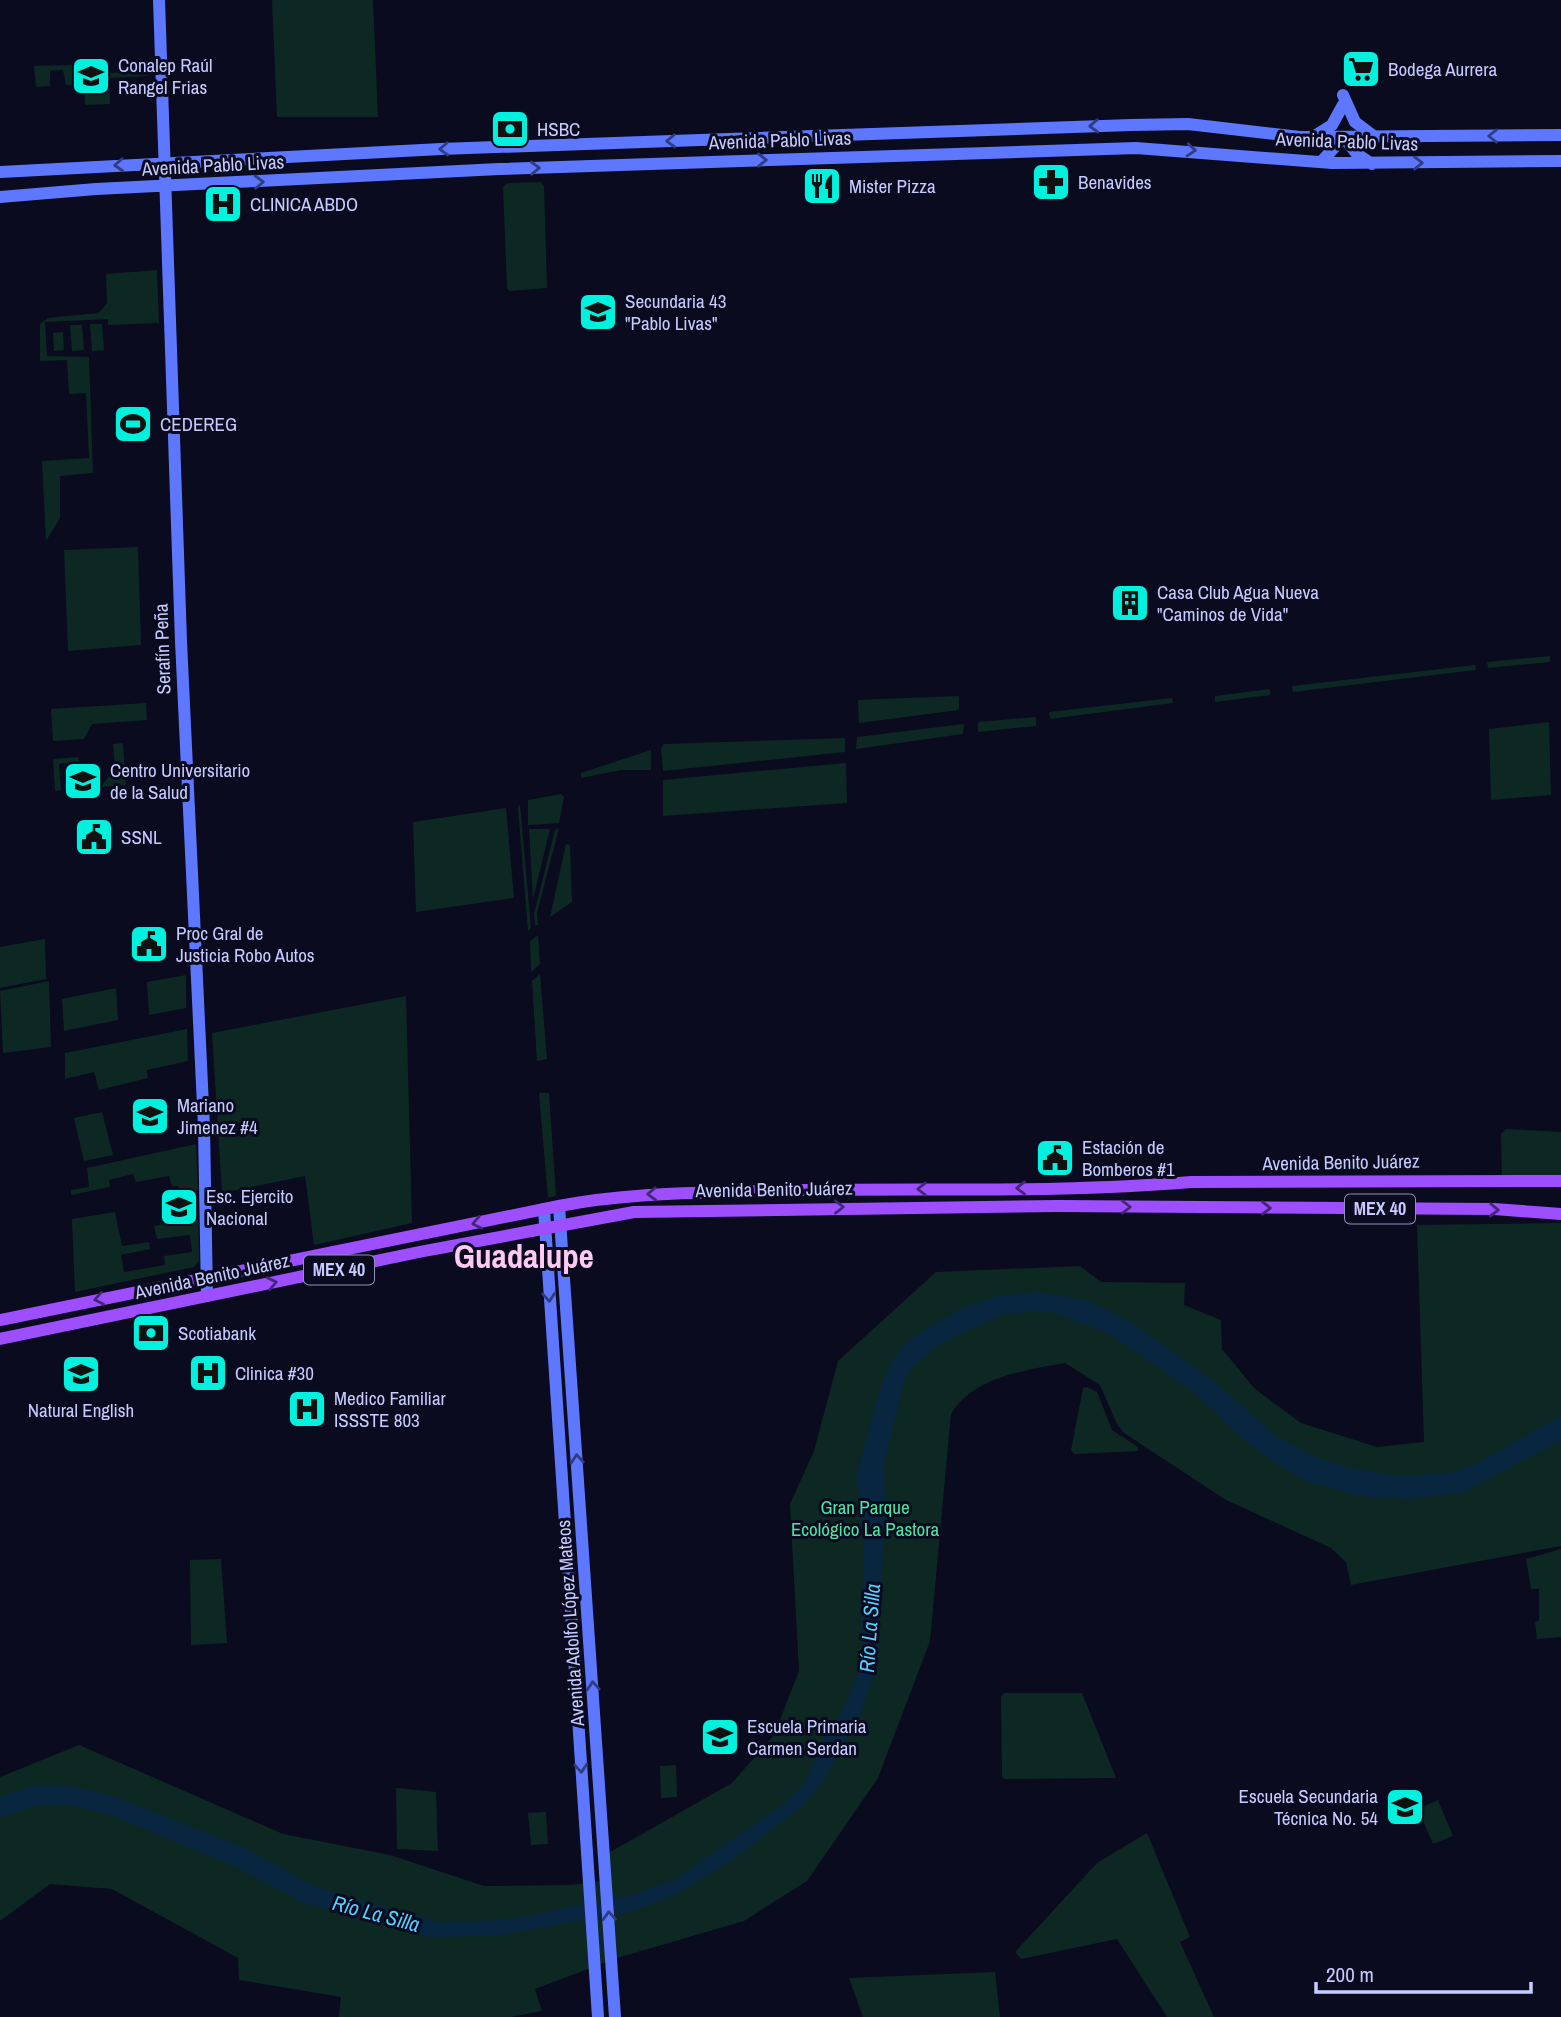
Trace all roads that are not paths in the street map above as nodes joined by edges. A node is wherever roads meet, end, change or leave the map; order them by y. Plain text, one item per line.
1 (159, 0) edge
2 (1561, 135) edge
3 (1313, 137) junction
4 (1344, 137) junction
5 (1376, 137) junction
6 (1561, 161) edge
7 (1321, 162) junction
8 (165, 163) junction
9 (1372, 164) junction
10 (0, 172) edge
11 (166, 186) junction
12 (0, 198) edge
13 (1561, 1181) edge
14 (1056, 1187) junction
15 (584, 1201) junction
16 (559, 1206) junction
17 (1058, 1206) junction
18 (544, 1209) junction
19 (1558, 1214) edge
20 (584, 1220) junction
21 (560, 1226) junction
22 (545, 1229) junction
23 (207, 1278) junction
24 (207, 1296) junction
25 (2, 1320) edge
26 (0, 1339) edge
27 (572, 1379) junction
28 (554, 1380) junction
29 (598, 2017) edge
30 (615, 2017) edge

1 - 8 main road, Serafín Peña
2 -> 5 main road, Avenida Pablo Livas
3 - 4 main road, Avenida Pablo Livas
3 - 5 main road
3 -> 8 main road, Avenida Pablo Livas
4 - 5 main road, Avenida Pablo Livas
4 - 7 main road
4 - 9 main road
9 -> 6 main road, Avenida Pablo Livas
7 - 9 main road, Avenida Pablo Livas
11 -> 7 main road, Avenida Pablo Livas
8 -> 10 main road, Avenida Pablo Livas
8 - 11 main road, Serafín Peña
11 - 12 main road, Avenida Pablo Livas
11 - 23 main road, Serafín Peña
13 - 14 main road, Avenida Benito Juárez / MEX 40
14 -> 15 main road, Avenida Benito Juárez / MEX 40
14 - 17 main road
15 - 16 main road, Avenida Benito Juárez / MEX 40
15 - 20 main road
16 - 18 main road, Avenida Benito Juárez / MEX 40
16 - 21 main road, Avenida Adolfo López Mateos
17 -> 19 main road, Avenida Benito Juárez / MEX 40
20 -> 17 main road, Avenida Benito Juárez / MEX 40
18 - 22 main road, Avenida Adolfo López Mateos
18 -> 23 main road, Avenida Benito Juárez / MEX 40
20 - 21 main road, Avenida Benito Juárez / MEX 40
21 - 22 main road, Avenida Benito Juárez / MEX 40
21 - 27 main road, Avenida Adolfo López Mateos
24 -> 22 main road, Avenida Benito Juárez / MEX 40
22 -> 28 main road, Avenida Adolfo López Mateos
23 - 24 main road, Serafín Peña
23 -> 25 main road, Avenida Benito Juárez / MEX 40
24 - 26 main road, Avenida Benito Juárez / MEX 40
27 - 28 main road
30 -> 27 main road, Avenida Adolfo López Mateos
28 -> 29 main road, Avenida Adolfo López Mateos

